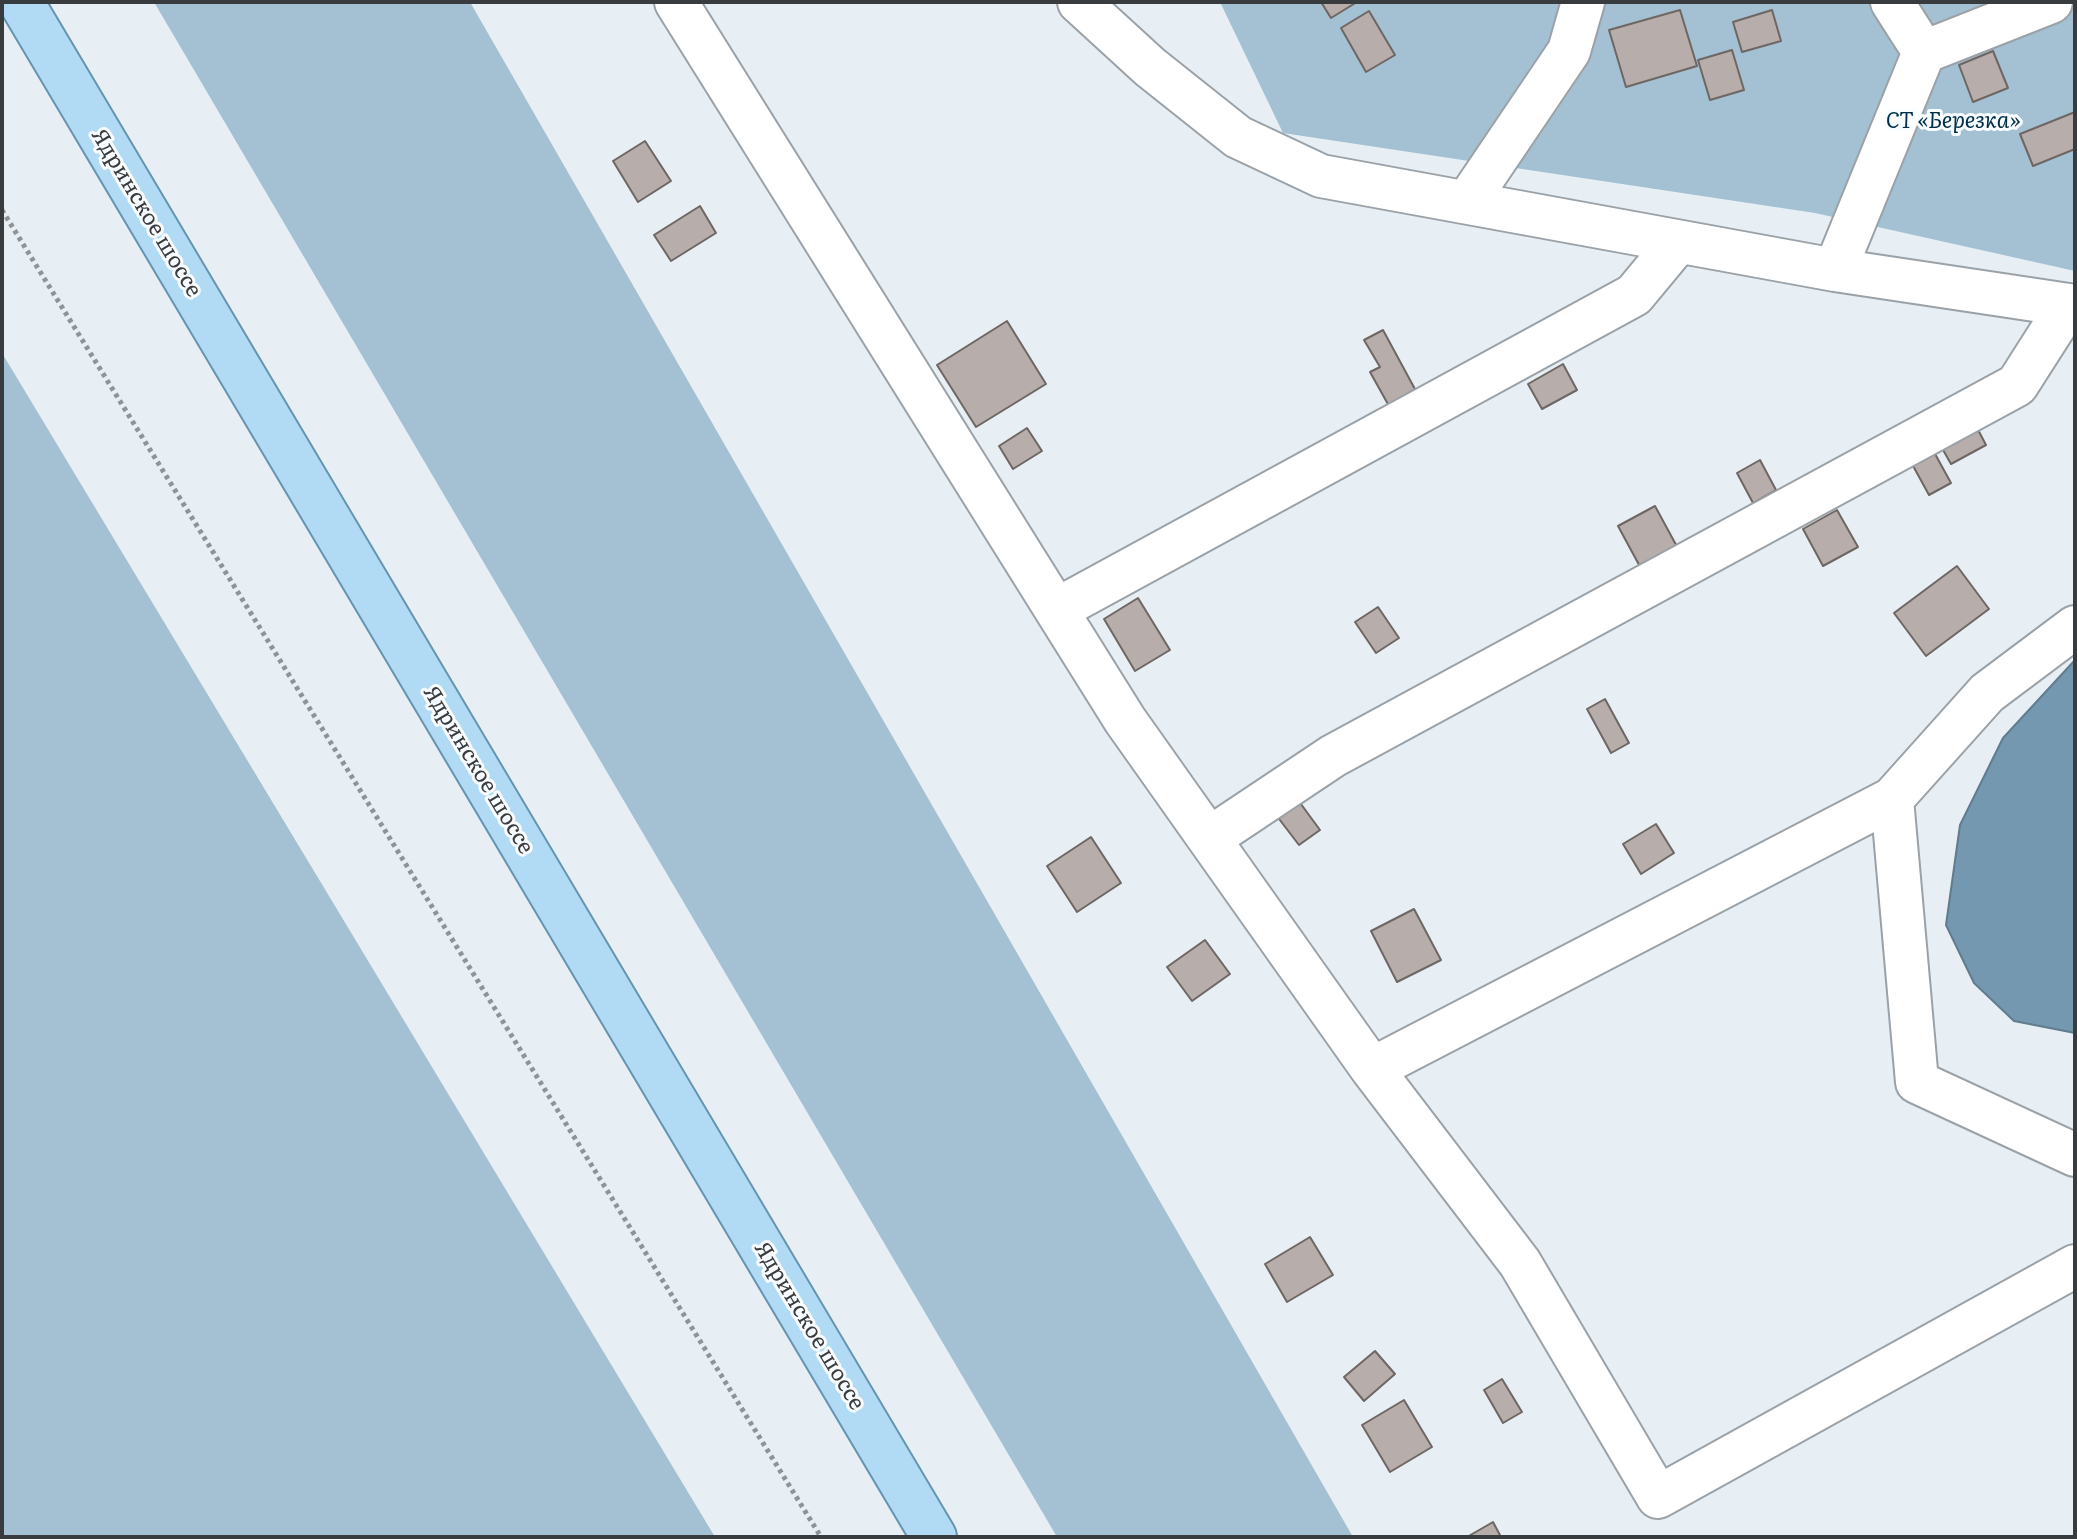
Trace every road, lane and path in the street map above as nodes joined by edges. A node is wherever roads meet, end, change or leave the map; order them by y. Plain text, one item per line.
1 (21, 2) edge
2 (676, 2) edge
3 (1079, 2) edge
4 (1583, 2) edge
5 (1892, 2) edge
6 (2051, 2) edge
7 (1924, 52) junction
8 (1467, 202) junction
9 (2, 210) edge
10 (1678, 242) junction
11 (1835, 270) junction
12 (2072, 305) edge
13 (1056, 610) junction
14 (2075, 627) edge
15 (1892, 799) junction
16 (1210, 838) junction
17 (1372, 1069) junction
18 (2075, 1155) edge
19 (2075, 1266) edge
20 (821, 1537) edge
21 (934, 1537) edge

1 - 21 main road, Ядринское шоссе
2 - 13 street
3 - 8 street
4 - 8 street
5 - 7 street
6 - 7 street
7 - 11 street
8 - 10 street
9 - 20 path
10 - 11 street
10 - 13 street
11 - 12 street
12 - 16 street
13 - 16 street
14 - 15 street
15 - 17 street
15 - 18 street
16 - 17 street
17 - 19 street

